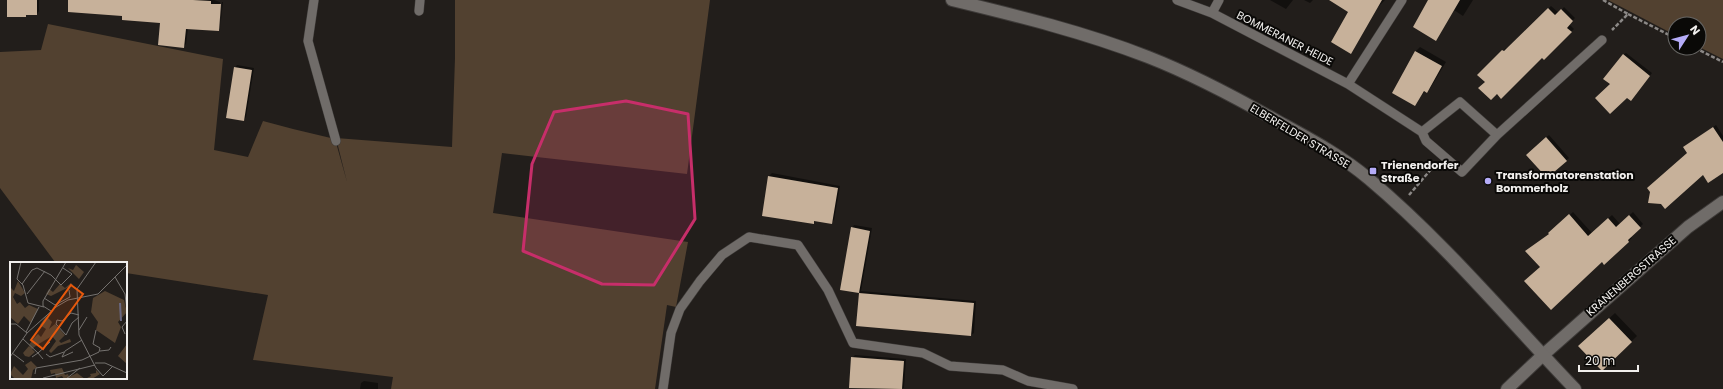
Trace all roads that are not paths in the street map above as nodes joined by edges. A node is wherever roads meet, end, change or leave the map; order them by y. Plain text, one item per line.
1 (314, 0) edge
2 (420, 0) edge
3 (952, 0) edge
4 (1177, 0) edge
5 (1219, 0) edge
6 (1402, 0) edge
7 (419, 11) dead end
8 (1212, 13) junction
9 (1602, 40) road end
10 (1348, 84) junction
11 (1422, 132) junction
12 (1497, 135) junction
13 (336, 141) dead end
14 (1723, 202) edge
15 (1543, 355) junction
16 (663, 389) edge
17 (1073, 389) edge
18 (1507, 389) edge
19 (1575, 389) edge

1 - 13 lane
2 - 7 lane
3 - 15 main road, ELBERFELDER STRASSE
4 - 8 lane, BOMMERANER HEIDE
5 - 8 lane
6 - 10 lane
8 - 10 lane, BOMMERANER HEIDE
9 - 12 lane, BOMMERANER HEIDE
10 - 11 lane, BOMMERANER HEIDE
11 - 12 lane
11 - 12 lane, BOMMERANER HEIDE
14 - 15 main road, KRANENBERGSTRASSE
15 - 18 main road
15 - 19 main road, ELBERFELDER STRASSE
16 - 17 lane

